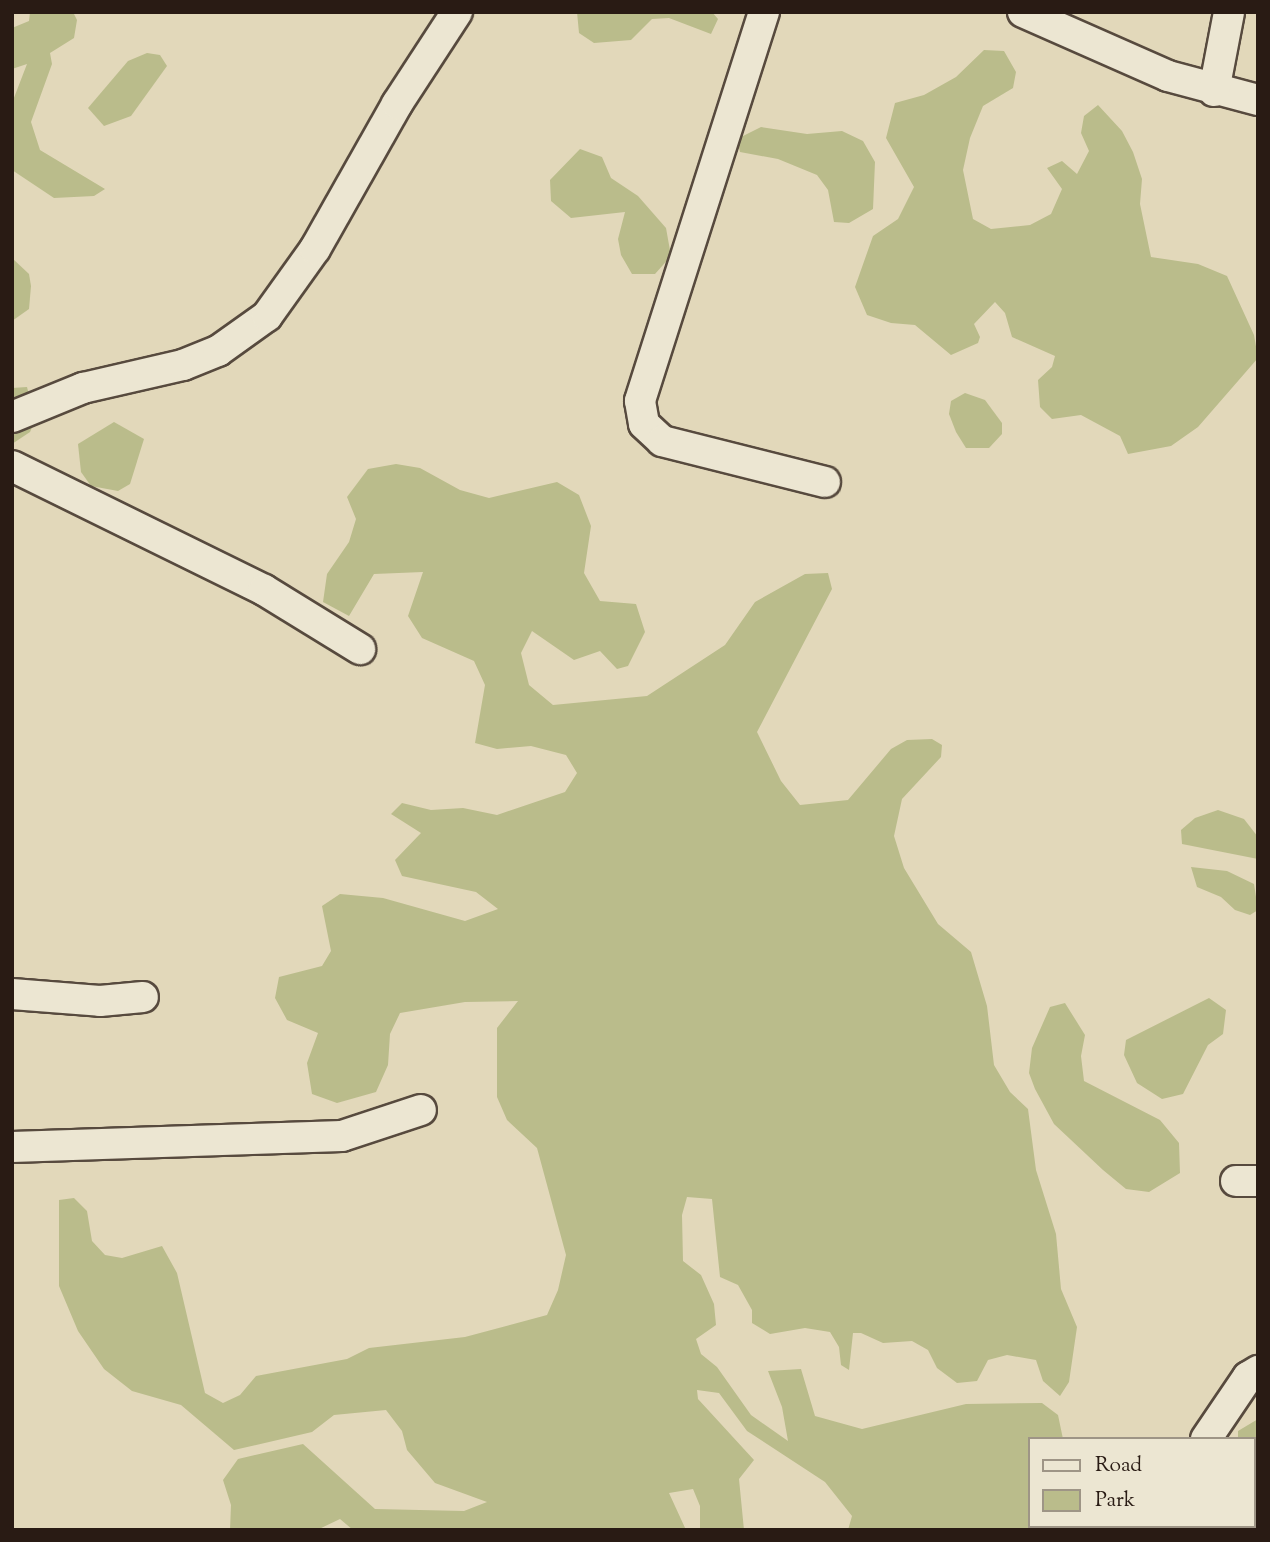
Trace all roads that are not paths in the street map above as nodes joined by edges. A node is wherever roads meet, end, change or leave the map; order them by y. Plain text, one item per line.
1 (457, 12) edge
2 (764, 12) edge
3 (1023, 12) edge
4 (1229, 12) edge
5 (1214, 91) junction
6 (1258, 100) edge
7 (12, 417) edge
8 (12, 466) edge
9 (825, 482) dead end
10 (360, 649) dead end
11 (12, 994) edge
12 (143, 997) dead end
13 (421, 1110) dead end
14 (12, 1147) edge
15 (1258, 1371) edge
16 (1207, 1437) edge

1 - 7 street
2 - 9 street
3 - 5 street
4 - 5 street
5 - 6 street
8 - 10 street
11 - 12 street
13 - 14 street
15 - 16 street

